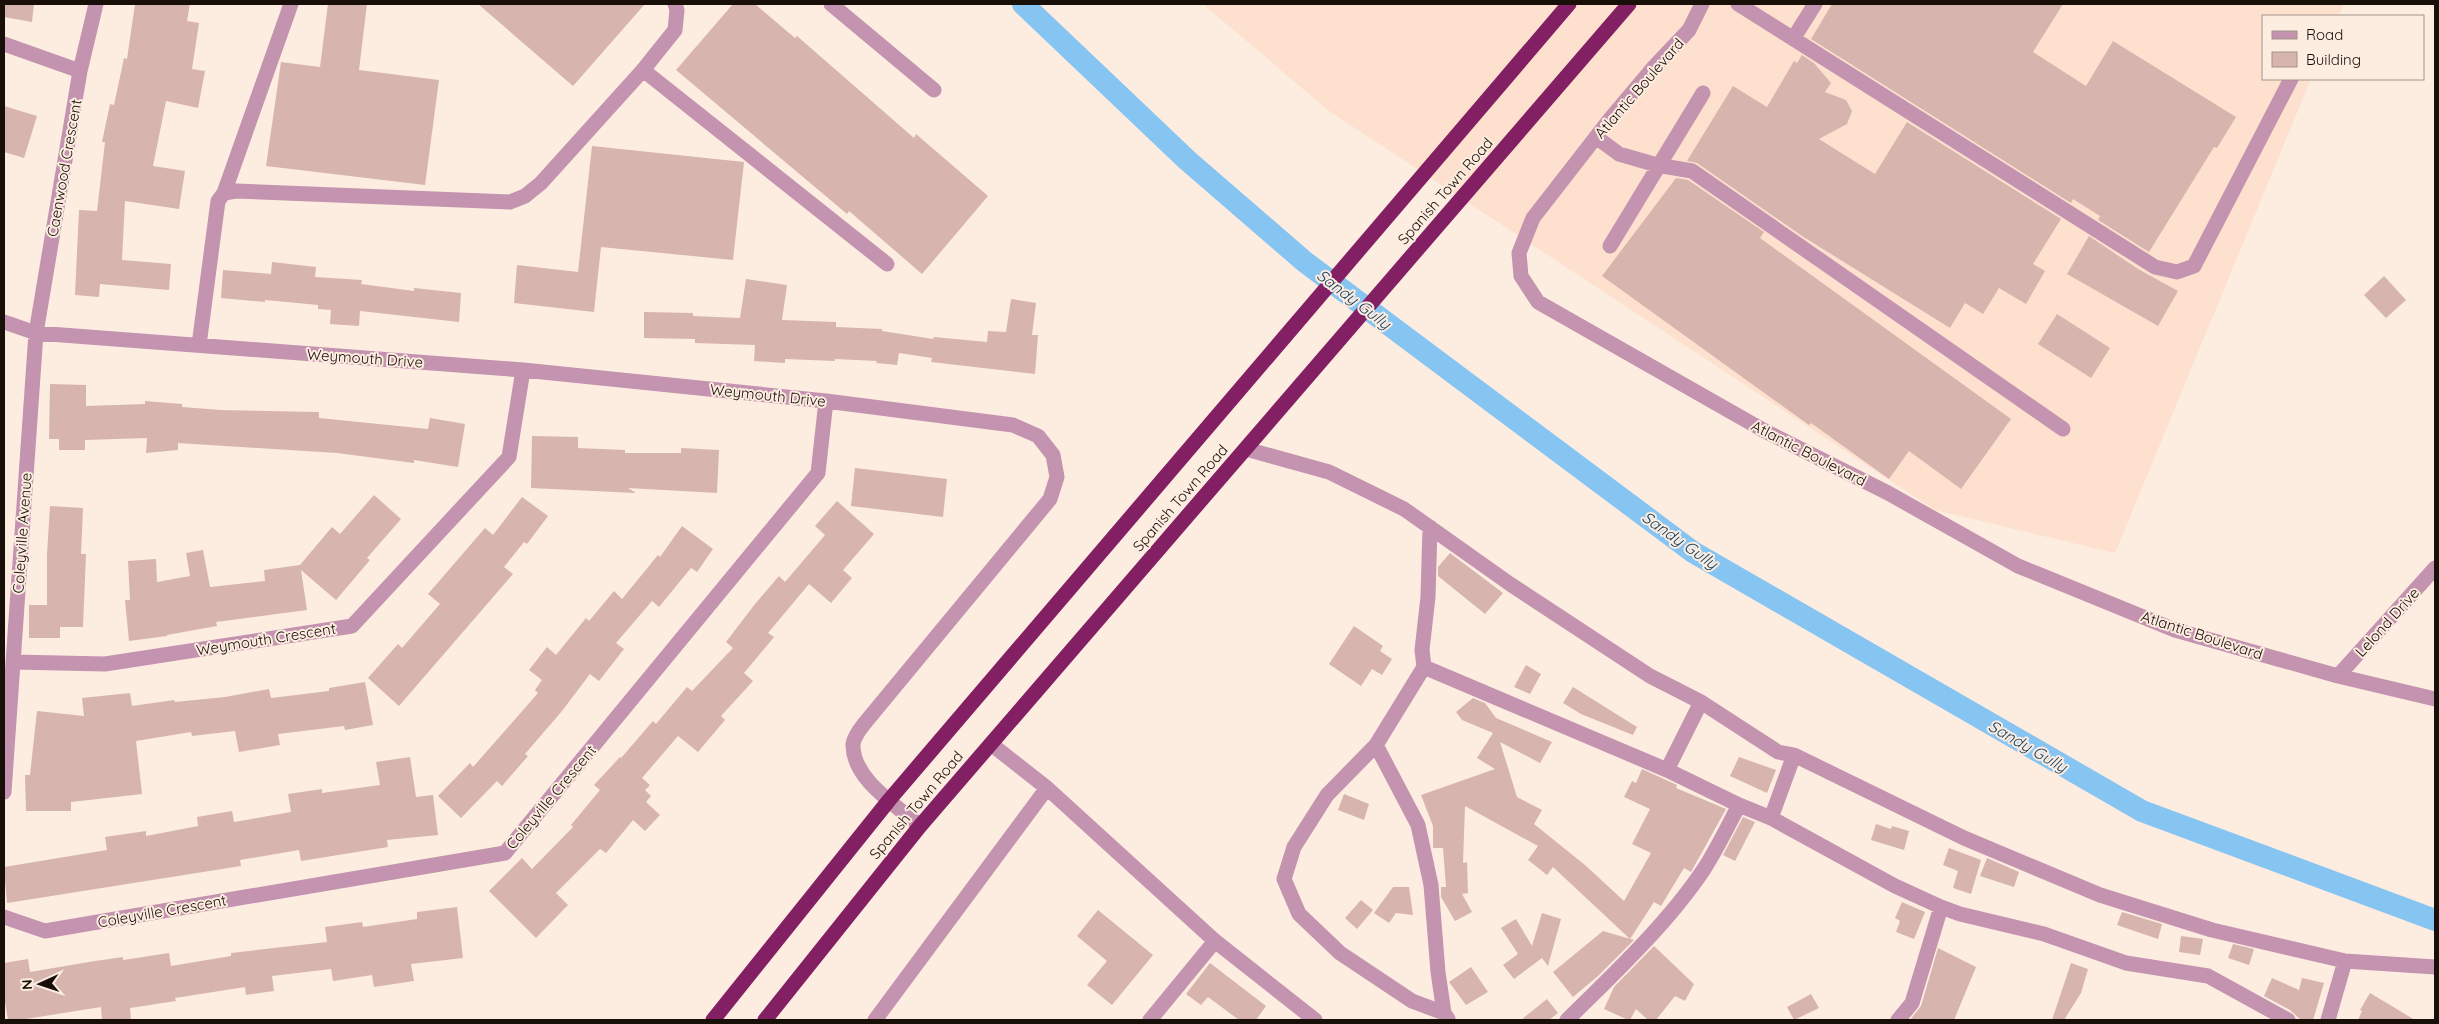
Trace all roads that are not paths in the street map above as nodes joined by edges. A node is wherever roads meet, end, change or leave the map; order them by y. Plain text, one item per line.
1 (96, 4) edge
2 (291, 4) edge
3 (675, 4) edge
4 (831, 4) edge
5 (1569, 4) edge
6 (1629, 4) edge
7 (1702, 4) edge
8 (1738, 4) edge
9 (1816, 4) edge
10 (1792, 39) junction
11 (4, 44) edge
12 (643, 70) junction
13 (80, 71) junction
14 (2290, 80) edge
15 (934, 90) dead end
16 (1703, 93) dead end
17 (1596, 137) junction
18 (1657, 165) junction
19 (224, 193) junction
20 (1610, 246) dead end
21 (887, 264) dead end
22 (4, 322) edge
23 (36, 333) junction
24 (199, 345) junction
25 (523, 370) junction
26 (826, 401) junction
27 (2063, 429) dead end
28 (1246, 448) junction
29 (1430, 527) junction
30 (2435, 568) edge
31 (13, 662) junction
32 (1424, 667) junction
33 (2338, 676) junction
34 (2435, 699) edge
35 (1701, 702) junction
36 (991, 744) junction
37 (1376, 745) junction
38 (1794, 755) junction
39 (1667, 770) junction
40 (1047, 788) junction
41 (4, 792) edge
42 (890, 799) junction
43 (1739, 805) junction
44 (1771, 818) junction
45 (920, 826) junction
46 (1941, 907) junction
47 (4, 916) edge
48 (1216, 942) junction
49 (2345, 961) junction
50 (2435, 967) edge
51 (1447, 1017) edge
52 (713, 1020) edge
53 (764, 1020) edge
54 (875, 1020) edge
55 (1150, 1020) edge
56 (1315, 1020) edge
57 (1567, 1020) edge
58 (1898, 1020) edge
59 (2288, 1020) edge
60 (2328, 1020) edge

1 - 13 street, Caenwood Crescent
2 - 19 street
3 - 12 street
4 - 15 street
5 - 42 highway, Spanish Town Road
6 - 28 highway, Spanish Town Road
7 - 17 street, Atlantic Boulevard
8 - 10 street
9 - 10 street
10 - 14 street
11 - 13 street
12 - 19 street
12 - 21 street
13 - 23 street, Caenwood Crescent
16 - 18 street
17 - 18 street
17 - 33 street, Atlantic Boulevard
18 - 20 street
18 - 27 street
19 - 24 street
22 - 23 street, Weymouth Drive
23 - 24 street, Weymouth Drive
23 - 31 street, Coleyville Avenue
24 - 25 street, Weymouth Drive
25 - 26 street, Weymouth Drive
25 - 31 street, Weymouth Crescent
26 - 42 street, Weymouth Drive
26 - 47 street, Coleyville Crescent
28 - 29 street
28 - 36 highway, Spanish Town Road
29 - 32 street
29 - 35 street
30 - 33 street, Lelond Drive
31 - 41 street, Coleyville Avenue
32 - 37 street
32 - 39 street
33 - 34 street, Atlantic Boulevard
35 - 38 street
35 - 39 street
36 - 40 street
36 - 45 highway, Spanish Town Road
37 - 51 street
37 - 51 street
38 - 44 street
38 - 49 street
39 - 43 street
40 - 48 street
40 - 54 street
42 - 45 street, Weymouth Drive
42 - 52 highway, Spanish Town Road
43 - 44 street
43 - 57 street
44 - 46 street
45 - 53 highway, Spanish Town Road
46 - 58 street
46 - 59 street
48 - 55 street
48 - 56 street
49 - 50 street
49 - 60 street

